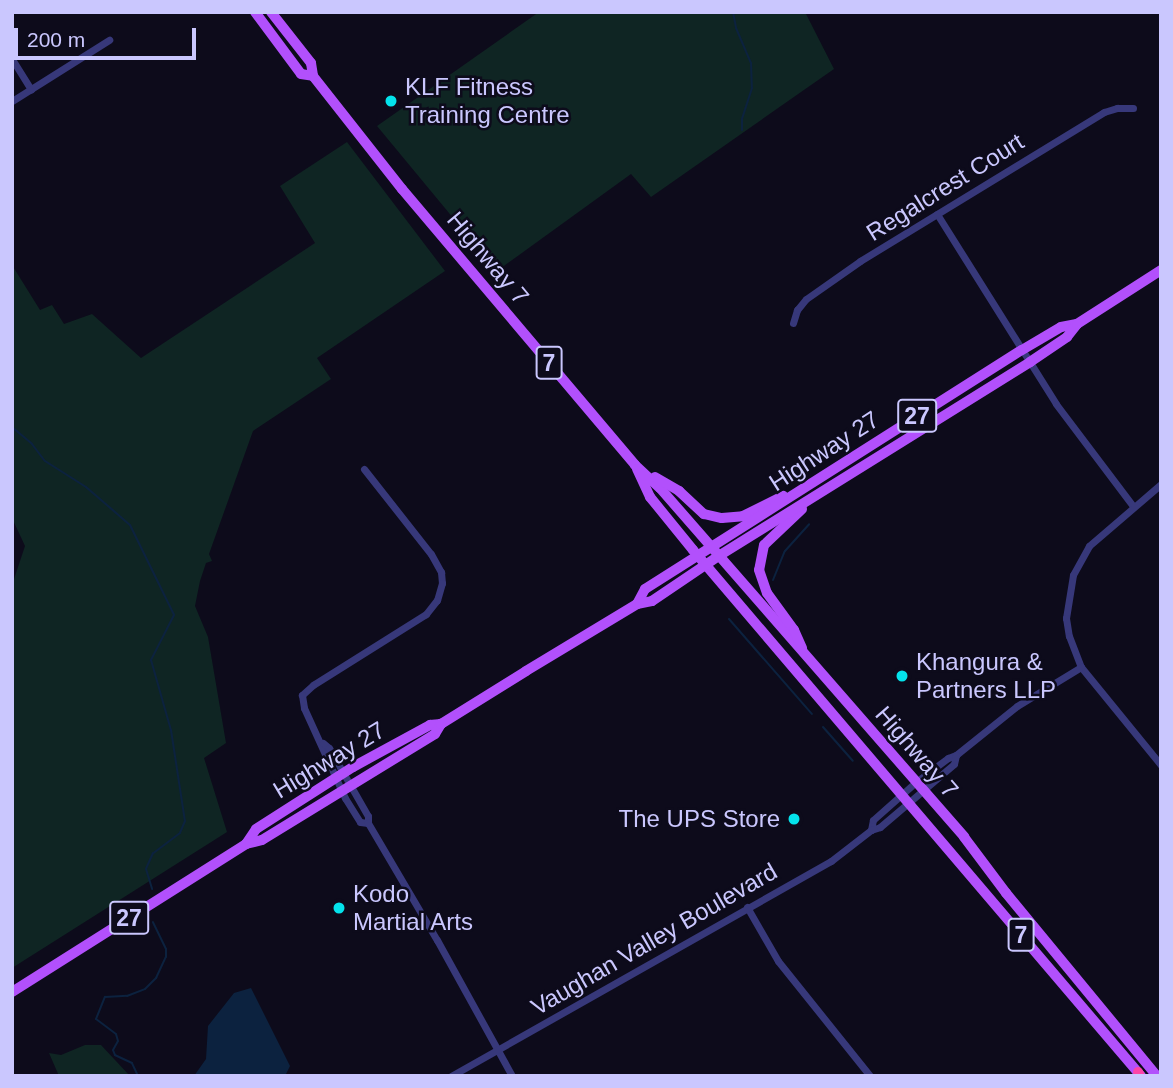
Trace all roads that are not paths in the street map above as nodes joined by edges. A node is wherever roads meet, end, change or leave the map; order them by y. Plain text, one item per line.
1 (255, 12) edge
2 (271, 12) edge
3 (109, 40) dead end
4 (12, 59) edge
5 (313, 76) junction
6 (32, 89) junction
7 (12, 101) edge
8 (1133, 108) dead end
9 (937, 214) junction
10 (1161, 270) edge
11 (793, 323) dead end
12 (1077, 324) junction
13 (1023, 350) junction
14 (1030, 362) junction
15 (635, 465) junction
16 (364, 469) dead end
17 (812, 483) junction
18 (1161, 484) edge
19 (820, 493) junction
20 (1133, 506) junction
21 (714, 553) junction
22 (702, 560) junction
23 (806, 658) junction
24 (1081, 667) junction
25 (441, 724) junction
26 (1161, 765) edge
27 (339, 776) junction
28 (920, 786) junction
29 (345, 787) junction
30 (905, 798) junction
31 (246, 844) junction
32 (747, 907) junction
33 (12, 992) edge
34 (497, 1050) junction
35 (1140, 1075) edge
36 (451, 1076) edge
37 (512, 1076) edge
38 (870, 1076) edge
39 (1157, 1076) edge

1 - 5 main road, Highway 7 / 7
2 - 5 main road, Highway 7 / 7
3 - 6 street
4 - 6 street
5 - 15 main road, Highway 7 / 7
6 - 7 street
8 - 9 street, Regalcrest Court
9 - 11 street, Regalcrest Court
9 - 13 street
10 - 12 main road, Highway 27 / 27
12 - 13 main road, Highway 27 / 27
12 - 14 main road, Highway 27 / 27
13 - 14 street
13 - 17 main road, Highway 27 / 27
14 - 19 main road, Highway 27 / 27
14 - 20 street
15 - 17 main road
15 - 21 main road, Highway 7 / 7
15 - 22 main road, Highway 7 / 7
16 - 27 street
17 - 21 main road, Highway 27 / 27
18 - 20 street
19 - 21 main road, Highway 27 / 27
19 - 23 main road
20 - 24 street
21 - 22 main road, Highway 27 / 27
21 - 23 main road, Highway 7 / 7
22 - 25 main road, Highway 27 / 27
22 - 30 main road, Highway 7 / 7
23 - 28 main road, Highway 7 / 7
24 - 26 street
24 - 28 street, Vaughan Valley Boulevard
25 - 27 main road, Highway 27 / 27
25 - 29 main road, Highway 27 / 27
27 - 29 street
27 - 31 main road, Highway 27 / 27
28 - 30 street, Vaughan Valley Boulevard
28 - 39 main road, Highway 7 / 7
29 - 31 main road, Highway 27 / 27
29 - 34 street
30 - 32 street, Vaughan Valley Boulevard
30 - 35 main road, Highway 7 / 7
31 - 33 main road, Highway 27 / 27
32 - 34 street, Vaughan Valley Boulevard
32 - 38 street
34 - 36 street, Vaughan Valley Boulevard
34 - 37 street

